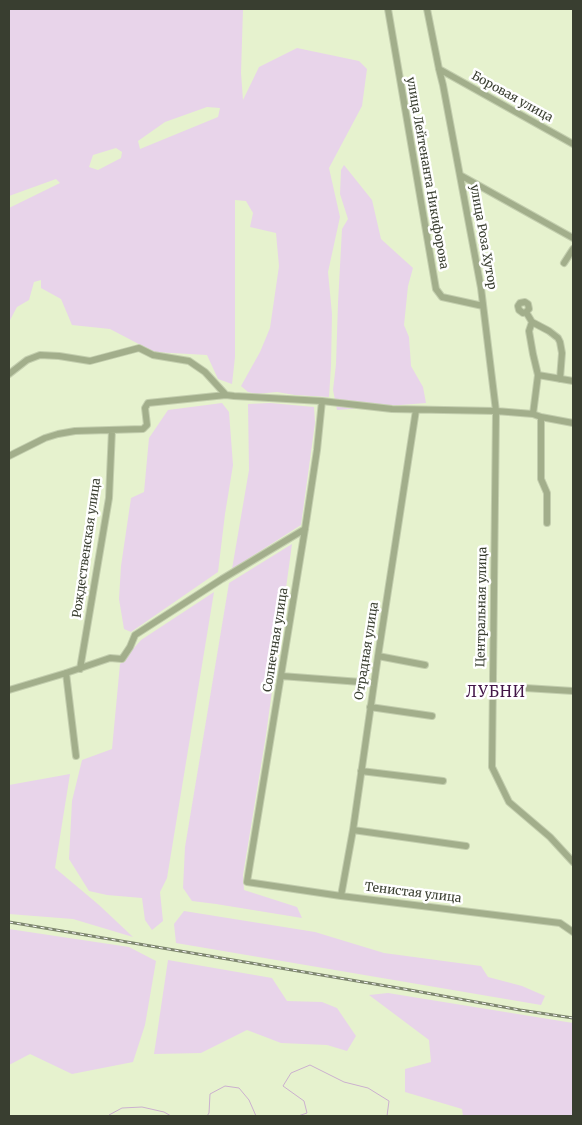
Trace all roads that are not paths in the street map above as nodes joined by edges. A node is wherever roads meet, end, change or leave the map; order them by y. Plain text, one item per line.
1 (388, 9) edge
2 (427, 9) edge
3 (439, 69) junction
4 (573, 144) edge
5 (460, 175) junction
6 (573, 238) edge
7 (573, 249) edge
8 (564, 263) dead end
9 (483, 306) junction
10 (526, 312) dead end
11 (532, 322) junction
12 (9, 374) edge
13 (538, 375) junction
14 (560, 379) junction
15 (573, 381) edge
16 (226, 395) junction
17 (322, 402) junction
18 (416, 410) junction
19 (496, 411) junction
20 (533, 414) junction
21 (541, 417) junction
22 (573, 423) edge
23 (112, 430) junction
24 (9, 456) edge
25 (547, 523) dead end
26 (305, 529) junction
27 (378, 656) junction
28 (424, 665) dead end
29 (80, 669) junction
30 (66, 673) junction
31 (282, 676) junction
32 (374, 683) junction
33 (493, 686) junction
34 (9, 690) edge
35 (573, 691) edge
36 (370, 707) junction
37 (432, 716) dead end
38 (76, 756) dead end
39 (361, 771) junction
40 (443, 781) dead end
41 (352, 830) junction
42 (466, 846) dead end
43 (573, 862) edge
44 (247, 882) joint
45 (342, 896) junction
46 (573, 932) edge

1 - 9 street, улица Лейтенанта Никифорова
2 - 3 street, улица Роза Хутор
3 - 4 street, Боровая улица
3 - 5 street, улица Роза Хутор
5 - 6 street
5 - 9 street, улица Роза Хутор
7 - 8 street
9 - 19 street, улица Роза Хутор
10 - 11 street
11 - 13 street
11 - 14 street
12 - 16 street
13 - 14 street
13 - 20 street
14 - 15 street
16 - 17 street
16 - 23 street
17 - 18 street
17 - 26 street, Солнечная улица
18 - 19 street
18 - 27 street, Отрадная улица
19 - 20 street
19 - 33 street, Центральная улица
20 - 21 street
21 - 22 street
21 - 25 street
23 - 24 street
23 - 29 street, Рождественская улица
26 - 29 street
26 - 31 street, Солнечная улица
27 - 28 street
27 - 32 street, Отрадная улица
29 - 30 street
30 - 34 street
30 - 38 street
31 - 32 street
31 - 44 street, Солнечная улица
32 - 36 street, Отрадная улица
33 - 35 street
33 - 43 street, Центральная улица
36 - 37 street
36 - 39 street, Отрадная улица
39 - 40 street
39 - 41 street, Отрадная улица
41 - 42 street
41 - 45 street, Отрадная улица
44 - 45 street, Тенистая улица
45 - 46 street, Тенистая улица

